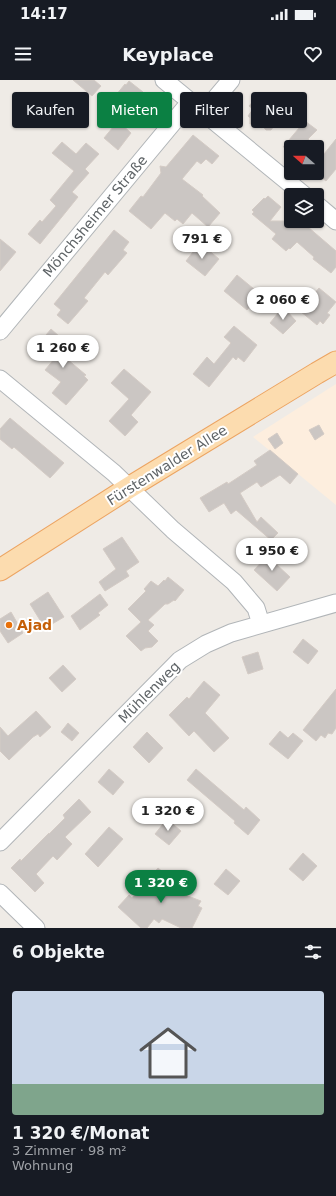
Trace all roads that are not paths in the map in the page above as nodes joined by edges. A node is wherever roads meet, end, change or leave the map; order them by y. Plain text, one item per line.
1 (164, 80) edge
2 (231, 80) edge
3 (221, 92) edge
4 (180, 94) edge
5 (180, 114) edge
6 (223, 128) edge
7 (296, 188) edge
8 (324, 211) edge
9 (336, 221) edge
10 (0, 331) edge
11 (336, 362) edge
12 (0, 379) edge
13 (130, 488) junction
14 (0, 570) edge
15 (336, 602) edge
16 (261, 624) junction
17 (0, 842) edge
18 (0, 893) edge
19 (36, 928) edge

1 - 4 street
2 - 3 street
5 - 10 street, Mönchsheimer Straße
6 - 7 street
8 - 9 street
11 - 13 main road, Fürstenwalder Allee
12 - 13 street
13 - 14 main road, Fürstenwalder Allee
13 - 16 street
15 - 16 street, Mühlenweg
16 - 17 street, Mühlenweg
18 - 19 street

